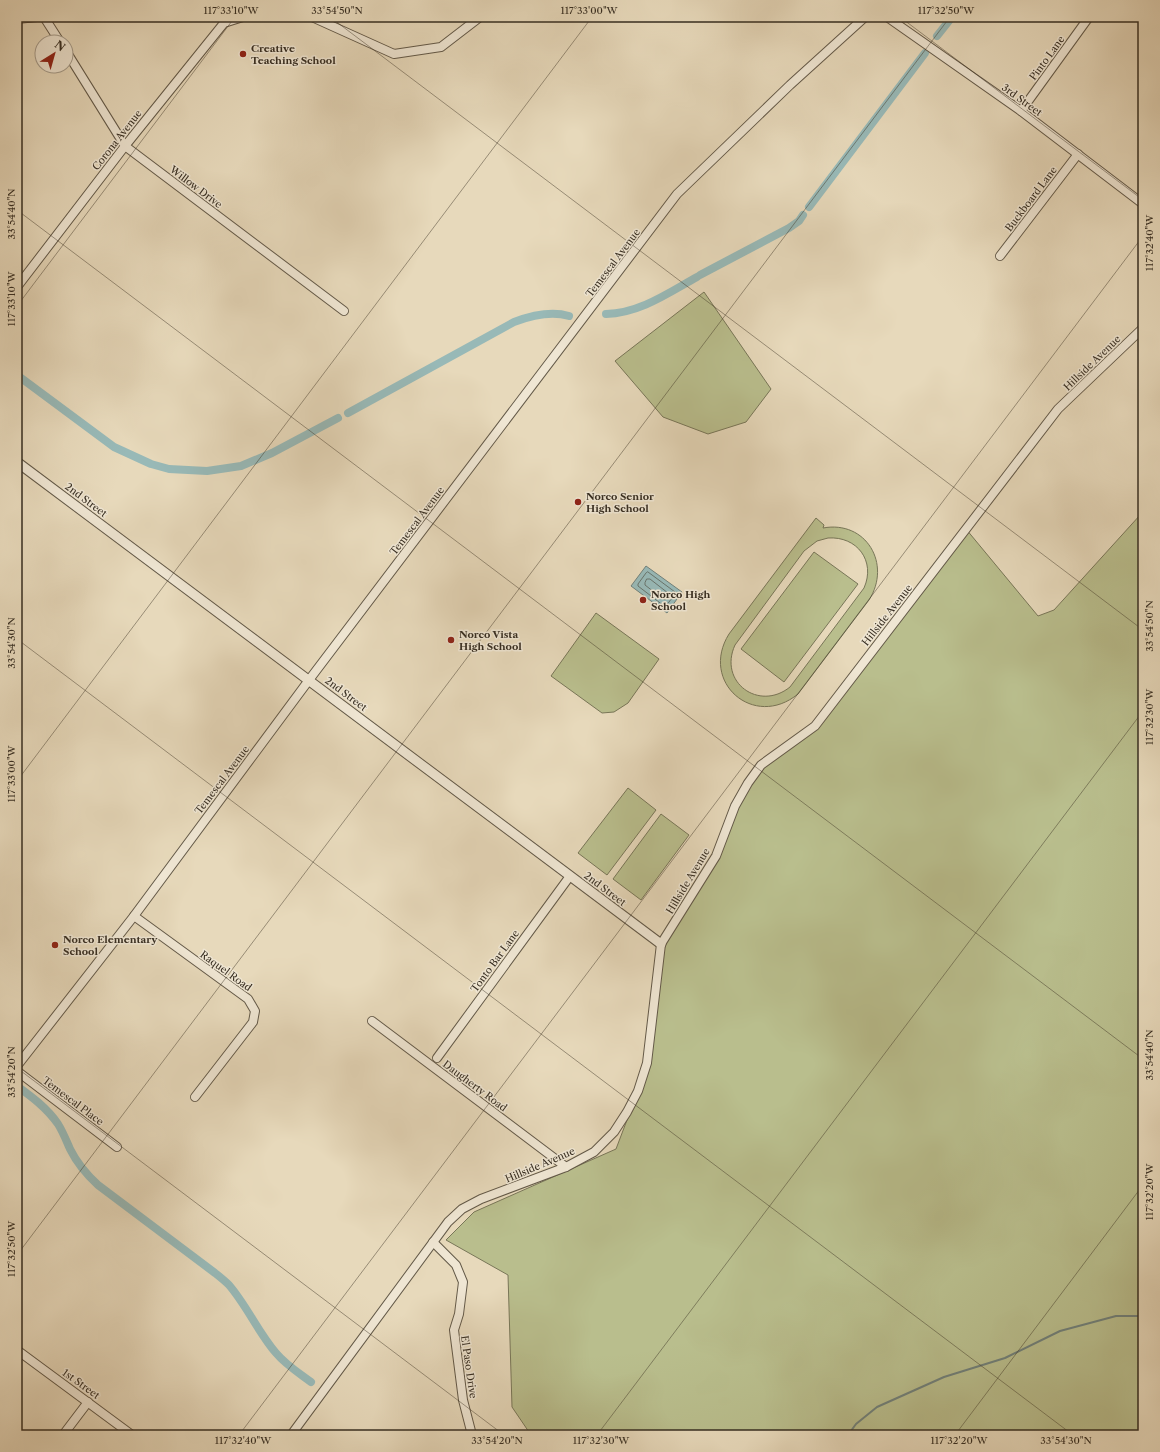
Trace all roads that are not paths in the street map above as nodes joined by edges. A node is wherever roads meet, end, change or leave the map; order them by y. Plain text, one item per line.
1 (37, 17) edge
2 (44, 17) edge
3 (243, 17) edge
4 (312, 17) edge
5 (480, 17) edge
6 (865, 17) edge
7 (887, 17) edge
8 (1089, 17) edge
9 (17, 19) edge
10 (55, 34) edge
11 (74, 64) edge
12 (1020, 111) junction
13 (124, 146) junction
14 (1078, 154) junction
15 (1143, 204) edge
16 (1000, 256) dead end
17 (17, 287) edge
18 (344, 311) dead end
19 (1143, 328) edge
20 (17, 462) edge
21 (309, 680) junction
22 (570, 876) junction
23 (134, 916) junction
24 (661, 944) junction
25 (372, 1021) dead end
26 (437, 1058) dead end
27 (17, 1066) edge
28 (17, 1072) edge
29 (195, 1097) dead end
30 (117, 1147) dead end
31 (566, 1167) junction
32 (433, 1242) junction
33 (17, 1350) edge
34 (88, 1402) junction
35 (63, 1435) edge
36 (132, 1435) edge
37 (291, 1435) edge
38 (472, 1435) edge

1 - 9 street
2 - 10 street
3 - 13 street, Corona Avenue
4 - 5 street
6 - 21 street, Temescal Avenue
7 - 12 street, 3rd Street
8 - 12 street, Pinto Lane
11 - 13 street, Willow Drive
12 - 14 street, 3rd Street
13 - 17 street, Corona Avenue
13 - 18 street, Willow Drive
14 - 15 street, 3rd Street
14 - 16 street, Buckboard Lane
19 - 24 street, Hillside Avenue
20 - 21 street, 2nd Street
21 - 22 street, 2nd Street
21 - 23 street, Temescal Avenue
22 - 24 street, 2nd Street
22 - 26 street, Tonto Bar Lane
23 - 27 street, Temescal Avenue
23 - 29 street, Raquel Road
24 - 31 street, Hillside Avenue
25 - 31 street, Daugherty Road
28 - 30 street, Temescal Place
31 - 32 street, Hillside Avenue
32 - 37 street, Hillside Avenue
32 - 38 street, El Paso Drive
33 - 34 street, 1st Street
34 - 35 street
34 - 36 street, 1st Street

